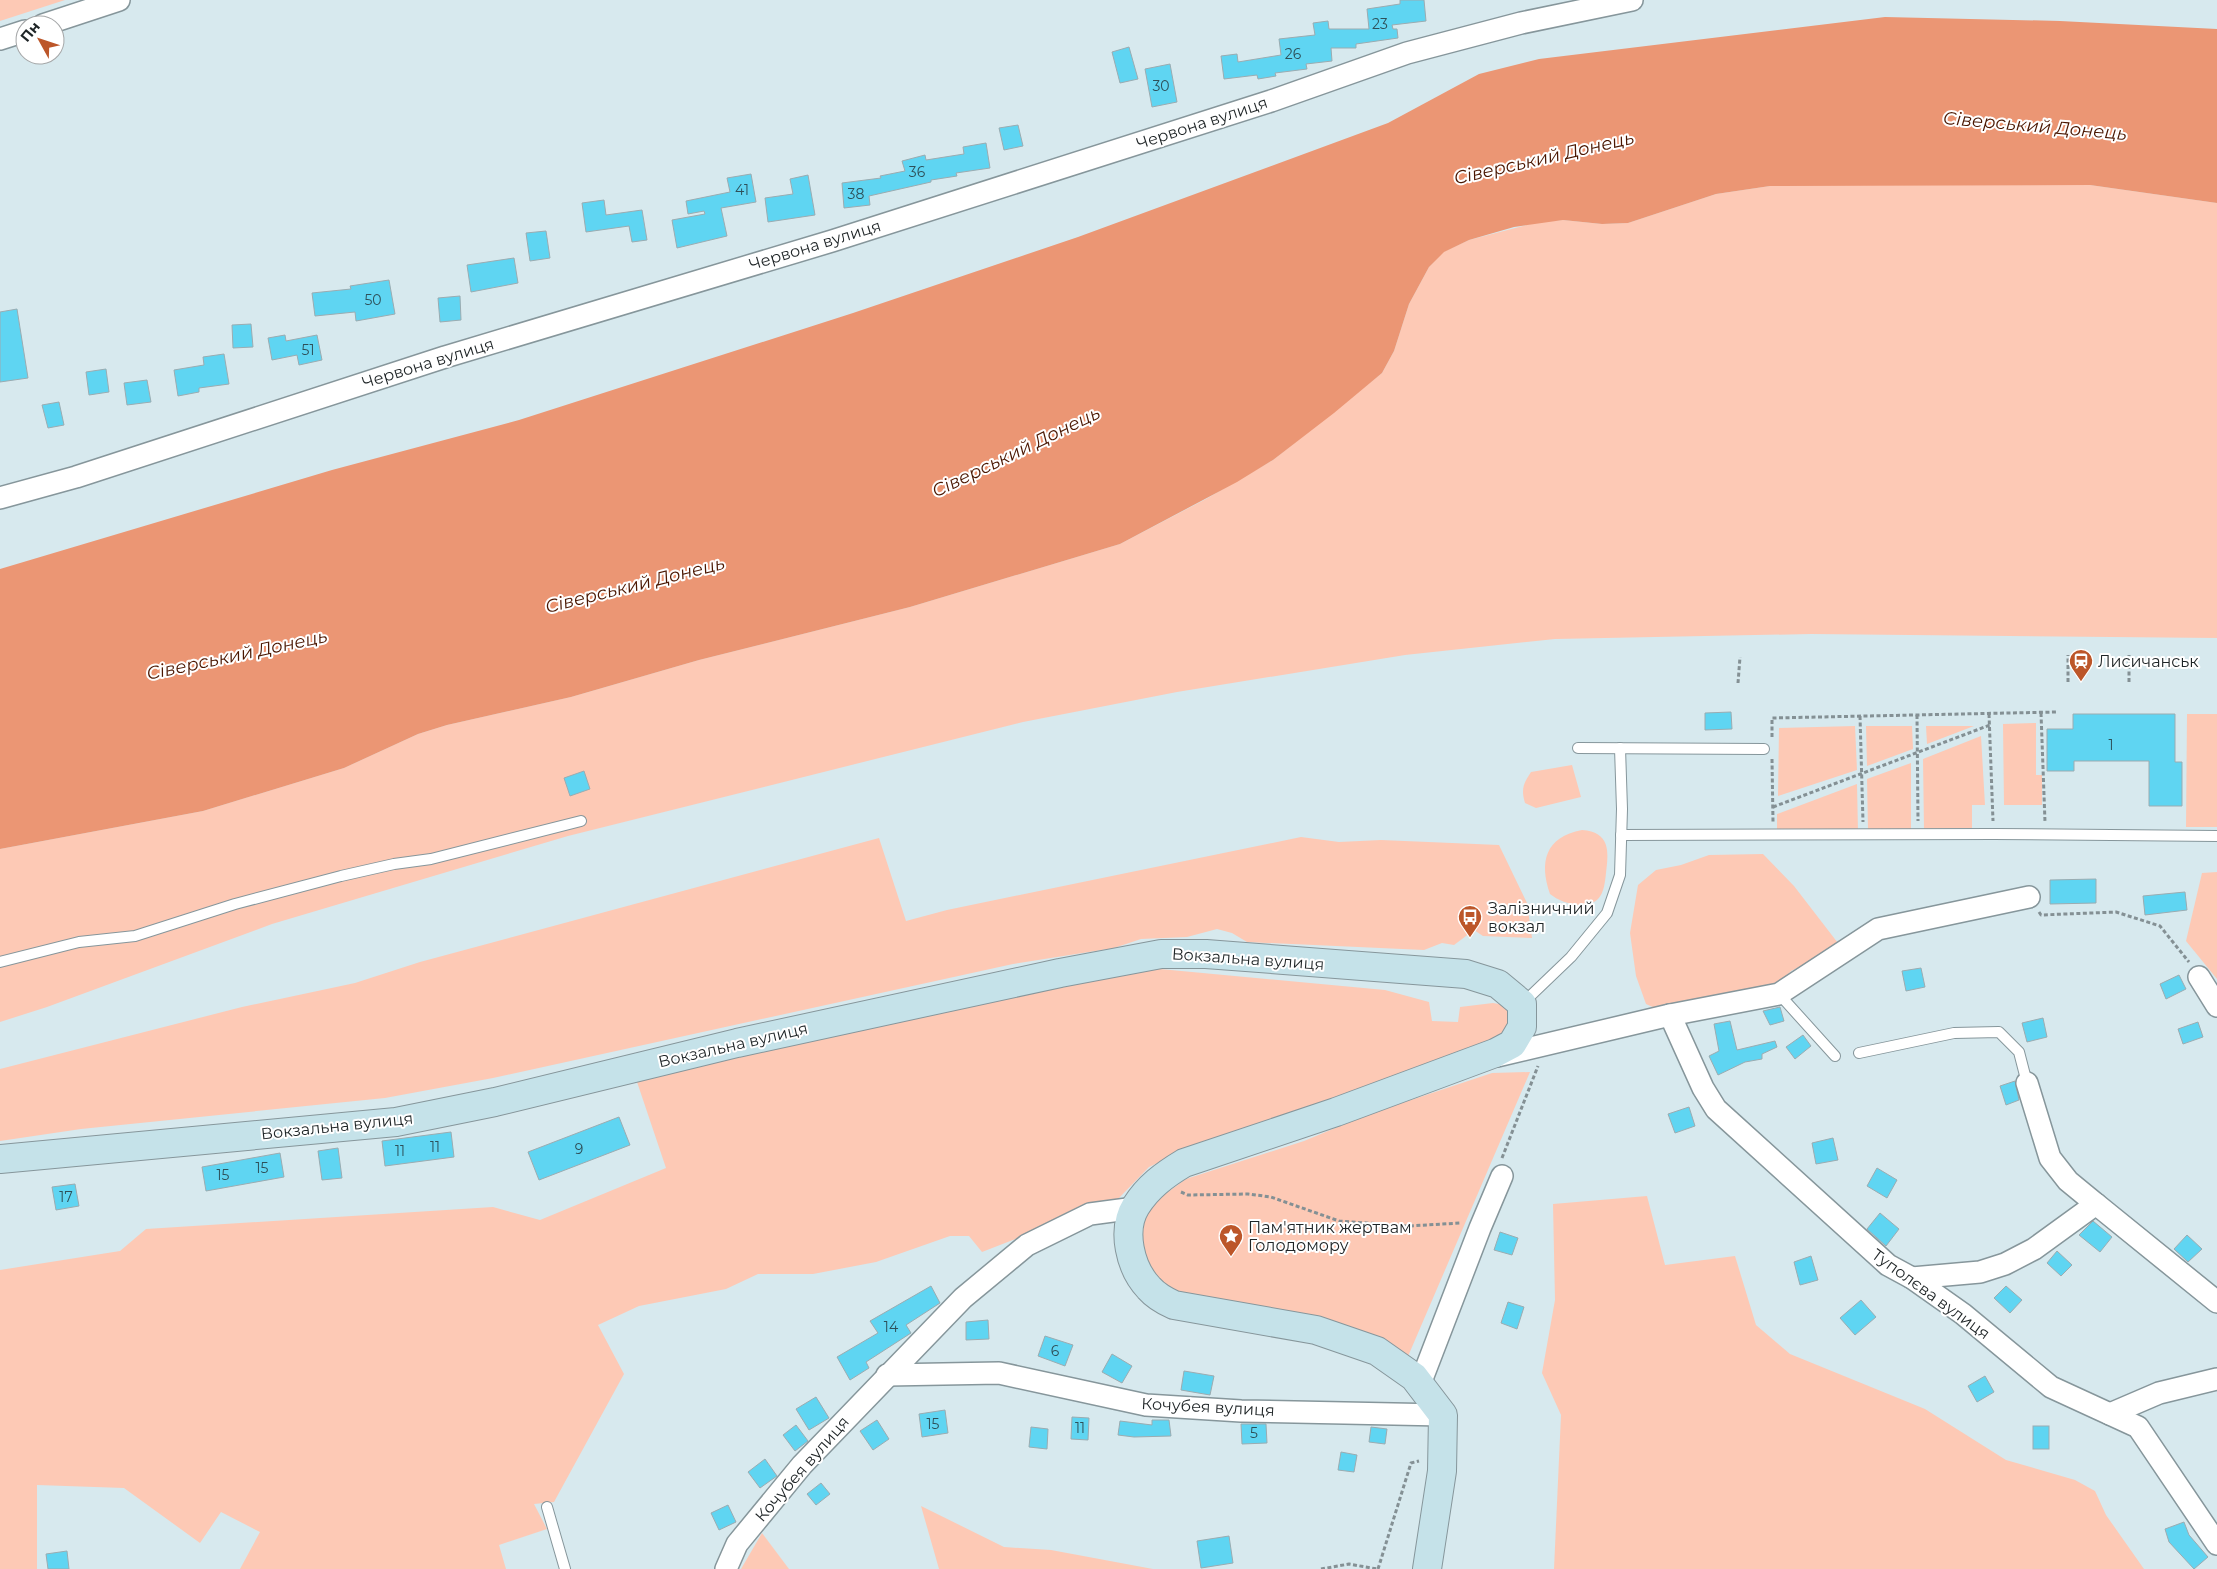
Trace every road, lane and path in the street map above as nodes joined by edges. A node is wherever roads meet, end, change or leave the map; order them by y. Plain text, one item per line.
1 (119, 0) edge
2 (1632, 0) edge
3 (65, 18) edge
4 (15, 34) edge
5 (0, 39) edge
6 (0, 498) edge
7 (2068, 655) dead end
8 (2129, 655) dead end
9 (1740, 657) dead end
10 (2068, 682) dead end
11 (2129, 682) dead end
12 (1738, 683) dead end
13 (2056, 712) dead end
14 (2041, 713) junction
15 (1989, 714) junction
16 (1917, 715) junction
17 (1860, 716) junction
18 (1990, 725) junction
19 (1772, 738) dead end
20 (1578, 748) dead end
21 (1620, 748) junction
22 (1764, 749) dead end
23 (1917, 754) junction
24 (1772, 757) dead end
25 (1862, 774) junction
26 (1773, 806) junction
27 (581, 821) dead end
28 (1918, 834) junction
29 (1994, 834) junction
30 (1621, 835) junction
31 (1863, 835) junction
32 (2046, 835) junction
33 (1773, 836) junction
34 (2217, 836) edge
35 (2029, 896) joint
36 (0, 962) edge
37 (2199, 977) joint
38 (1779, 994) junction
39 (1522, 1004) junction
40 (2217, 1006) edge
41 (1670, 1015) junction
42 (1547, 1044) junction
43 (1859, 1053) dead end
44 (1835, 1056) dead end
45 (1470, 1063) junction
46 (2027, 1082) joint
47 (0, 1160) edge
48 (1501, 1168) joint
49 (1159, 1179) junction
50 (2096, 1204) junction
51 (1135, 1208) junction
52 (1482, 1223) junction
53 (1912, 1278) junction
54 (2217, 1302) edge
55 (887, 1375) junction
56 (2217, 1379) edge
57 (1420, 1384) junction
58 (2110, 1414) junction
59 (1442, 1415) junction
60 (1411, 1463) dead end
61 (547, 1507) dead end
62 (2217, 1544) edge
63 (565, 1569) edge
64 (726, 1569) edge
65 (1321, 1569) edge
66 (1378, 1569) edge
67 (1427, 1569) edge

1 - 3 street
2 - 6 street, Червона вулиця
4 - 5 street
7 - 10 path
8 - 11 path
9 - 12 path
13 - 14 path
14 - 15 path
14 - 32 path
15 - 16 path
15 - 18 path
16 - 17 path
16 - 23 path
17 - 19 path
17 - 25 path
18 - 23 path
18 - 29 path
20 - 21 lane
21 - 22 lane
21 - 30 lane
23 - 25 path
23 - 28 path
24 - 26 path
25 - 26 path
25 - 31 path
26 - 33 path
27 - 36 lane
28 - 29 lane
28 - 31 lane
29 - 32 lane
30 - 33 lane
30 - 39 lane
31 - 33 lane
32 - 34 lane
35 - 37 path
35 - 38 street
37 - 40 street
38 - 41 street
38 - 44 lane
39 - 45 main road
39 - 47 main road, Вокзальна вулиця
41 - 42 street
41 - 53 street, Туполєва вулиця
42 - 45 street
42 - 48 path
43 - 46 lane
45 - 49 main road
46 - 50 street
48 - 52 street
49 - 51 main road
49 - 52 path
50 - 53 street
50 - 54 street
51 - 55 street, Кочубея вулиця
51 - 57 main road
52 - 57 street
53 - 58 street, Туполєва вулиця
55 - 59 street, Кочубея вулиця
55 - 64 street, Кочубея вулиця
56 - 58 street
57 - 59 main road
58 - 62 street, Туполєва вулиця
59 - 67 main road
60 - 66 path
61 - 63 lane
65 - 66 path

